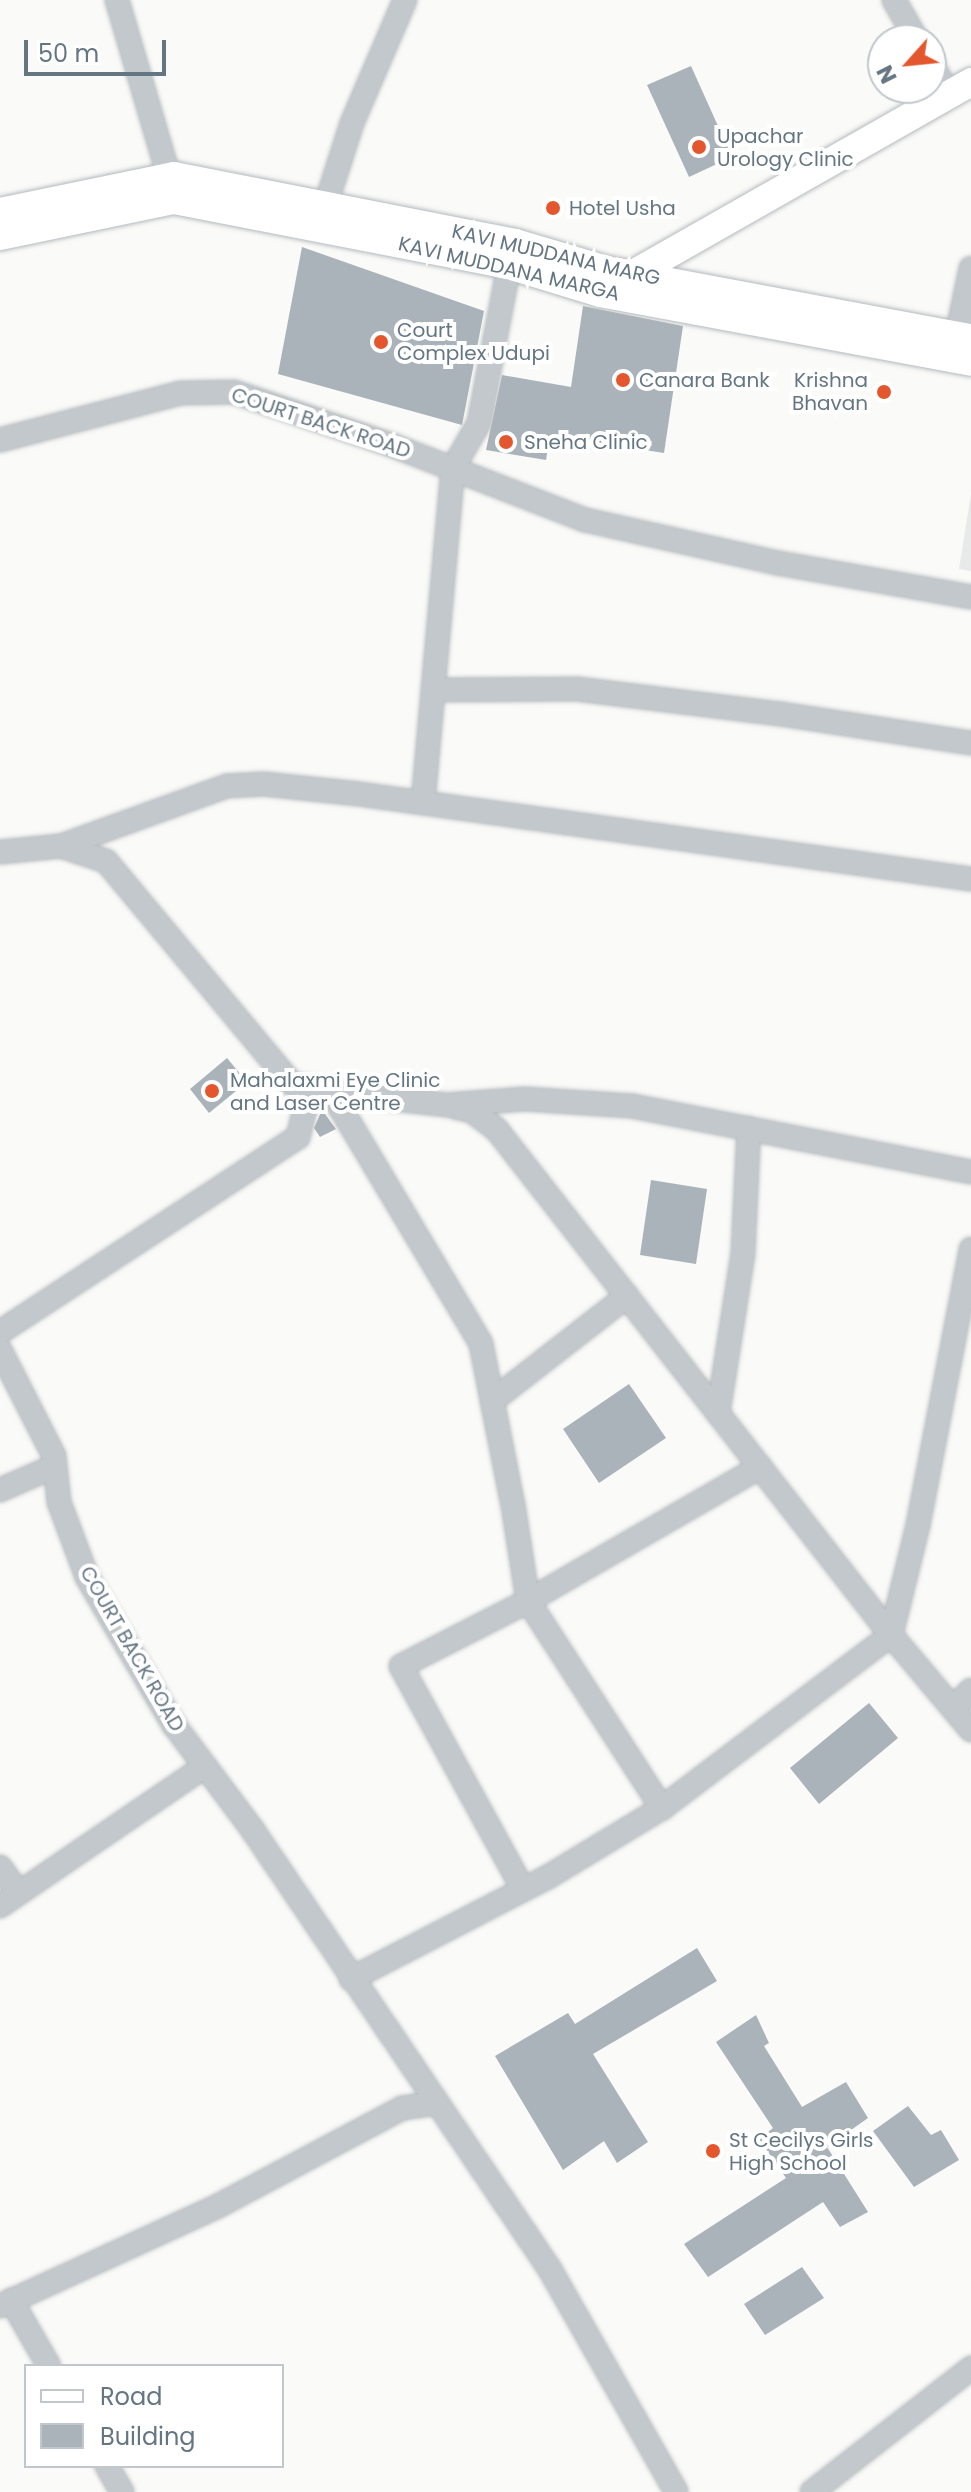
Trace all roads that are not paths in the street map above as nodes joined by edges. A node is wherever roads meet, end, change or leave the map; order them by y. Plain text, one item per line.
1 (117, 0) edge
2 (405, 0) edge
3 (894, 0) edge
4 (908, 24) edge
5 (960, 88) edge
6 (169, 177) junction
7 (326, 204) junction
8 (0, 212) edge
9 (0, 236) edge
10 (509, 265) junction
11 (971, 268) edge
12 (632, 275) junction
13 (600, 293) junction
14 (964, 336) edge
15 (971, 362) edge
16 (0, 440) edge
17 (453, 468) junction
18 (971, 597) edge
19 (433, 690) junction
20 (971, 743) edge
21 (423, 803) junction
22 (61, 846) junction
23 (0, 852) edge
24 (971, 879) edge
25 (320, 1090) junction
26 (446, 1105) junction
27 (749, 1128) junction
28 (971, 1172) edge
29 (971, 1249) edge
30 (627, 1296) junction
31 (0, 1332) edge
32 (0, 1350) edge
33 (492, 1401) junction
34 (718, 1413) junction
35 (55, 1466) junction
36 (760, 1467) junction
37 (0, 1490) edge
38 (528, 1601) junction
39 (891, 1635) junction
40 (971, 1690) edge
41 (953, 1708) junction
42 (971, 1730) edge
43 (205, 1766) junction
44 (662, 1808) junction
45 (0, 1867) edge
46 (523, 1889) junction
47 (9, 1900) edge
48 (351, 1979) junction
49 (437, 2103) junction
50 (6, 2303) edge
51 (48, 2364) edge
52 (971, 2368) edge
53 (108, 2468) edge
54 (122, 2492) edge
55 (676, 2492) edge
56 (812, 2492) edge

1 - 6 street
2 - 7 street
3 - 4 street
5 - 12 main road
6 - 7 main road, KAVI MUDDANA MARG
6 - 8 main road, KAVI MUDDANA MARG
7 - 12 main road, KAVI MUDDANA MARG
9 - 10 main road, KAVI MUDDANA MARGA
10 - 13 main road, KAVI MUDDANA MARGA
10 - 17 street
11 - 14 street
12 - 13 main road
12 - 14 main road, KAVI MUDDANA MARG
13 - 15 main road, KAVI MUDDANA MARGA
16 - 17 street, COURT BACK ROAD
17 - 18 street, COURT BACK ROAD
17 - 19 street
19 - 20 street
19 - 21 street
21 - 22 street
21 - 24 street
22 - 23 street
22 - 25 street
25 - 26 street
25 - 31 street
25 - 33 street
26 - 27 street
26 - 30 street
27 - 28 street
27 - 34 street
29 - 39 street
30 - 33 street
30 - 34 street
32 - 35 street, COURT BACK ROAD
33 - 38 street
34 - 36 street
35 - 37 street
35 - 43 street, COURT BACK ROAD
36 - 38 street
36 - 39 street
38 - 44 street
38 - 46 street
39 - 41 street
39 - 44 street
40 - 41 street
41 - 42 street
43 - 47 street
43 - 48 street, COURT BACK ROAD
44 - 46 street
45 - 47 street
46 - 48 street
48 - 49 street, COURT BACK ROAD
49 - 50 street
49 - 55 street, COURT BACK ROAD
50 - 51 street
52 - 56 street
53 - 54 street

